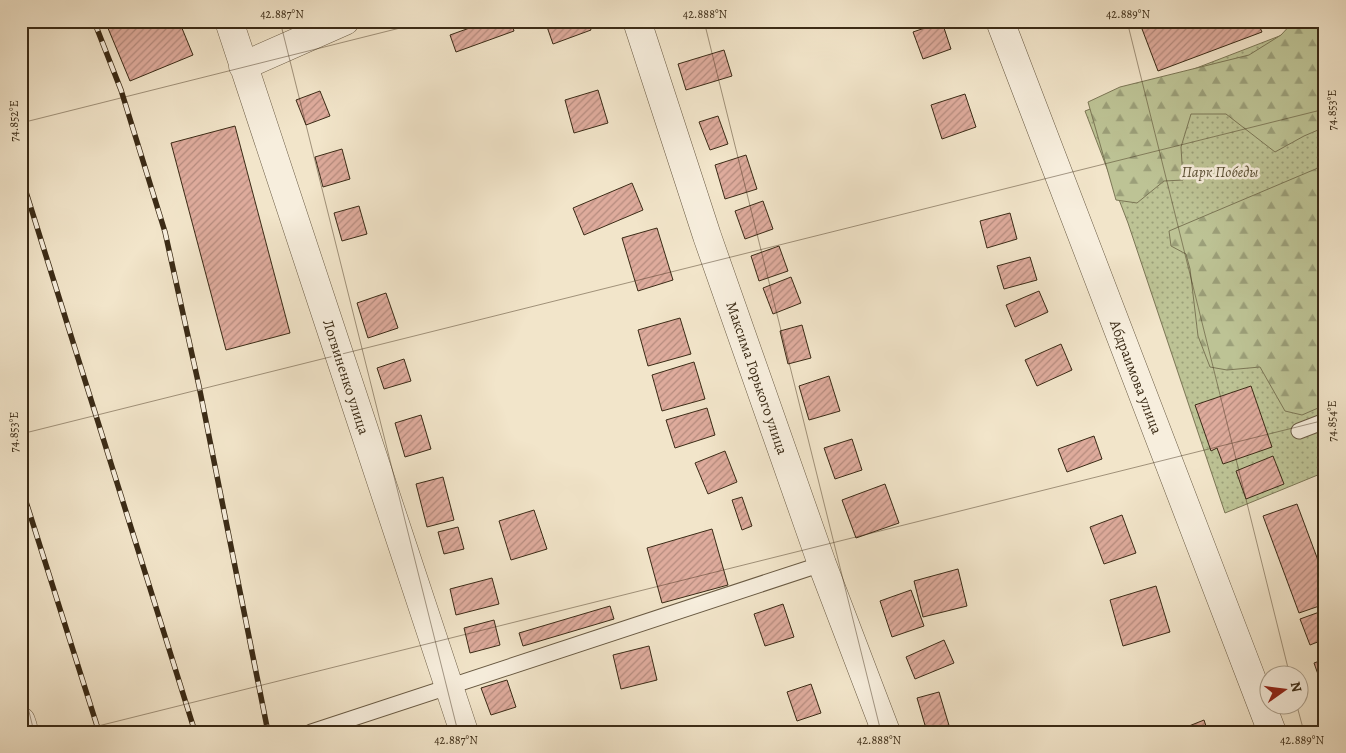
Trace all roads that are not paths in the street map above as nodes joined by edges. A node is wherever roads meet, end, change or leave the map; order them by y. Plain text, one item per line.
1 (229, 21) edge
2 (345, 21) edge
3 (637, 21) edge
4 (1000, 21) edge
5 (243, 66) junction
6 (1325, 421) edge
7 (1298, 432) dead end
8 (822, 564) junction
9 (450, 687) junction
10 (21, 721) edge
11 (22, 732) edge
12 (311, 732) edge
13 (464, 732) edge
14 (886, 732) edge
15 (1272, 732) edge

1 - 5 street, Логвиненко улица
2 - 5 street
3 - 8 street, Максима Горького улица
4 - 15 street, Абдраимова улица
5 - 9 street, Логвиненко улица
6 - 7 lane
8 - 9 lane
8 - 14 street, Максима Горького улица
9 - 12 lane
9 - 13 street, Логвиненко улица
10 - 11 street

